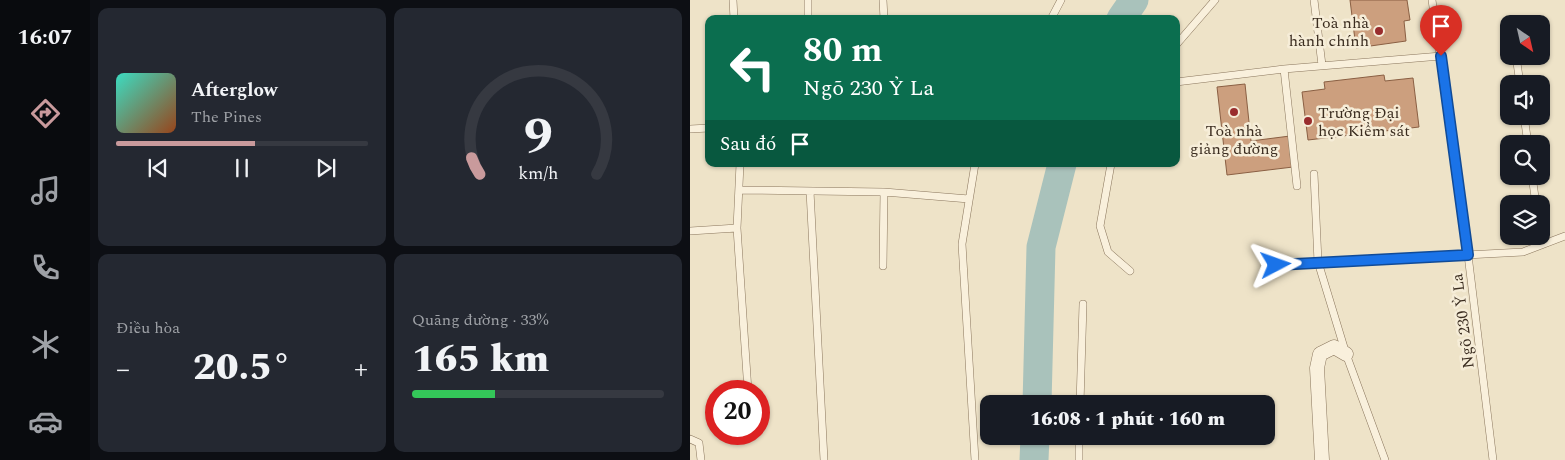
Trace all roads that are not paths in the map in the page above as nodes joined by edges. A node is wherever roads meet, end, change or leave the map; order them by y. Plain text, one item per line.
1 (733, 0) edge
2 (808, 0) edge
3 (883, 0) edge
4 (1061, 0) edge
5 (1215, 0) edge
6 (1314, 0) edge
7 (1432, 0) edge
8 (734, 15) edge
9 (808, 15) edge
10 (884, 15) edge
11 (1053, 15) edge
12 (1180, 40) edge
13 (1441, 56) junction
14 (1322, 65) junction
15 (1284, 68) junction
16 (1180, 81) edge
17 (705, 128) edge
18 (690, 129) edge
19 (740, 167) edge
20 (974, 167) edge
21 (1110, 167) edge
22 (1314, 174) dead end
23 (1297, 186) dead end
24 (740, 190) junction
25 (810, 191) junction
26 (884, 192) junction
27 (969, 199) junction
28 (737, 228) junction
29 (690, 231) edge
30 (1565, 236) edge
31 (1550, 242) edge
32 (1542, 245) edge
33 (1468, 255) junction
34 (1318, 262) junction
35 (1276, 265) dead end
36 (883, 266) dead end
37 (1130, 271) dead end
38 (1083, 304) dead end
39 (1346, 354) junction
40 (747, 380) edge
41 (1080, 395) edge
42 (690, 439) edge
43 (1079, 445) edge
44 (700, 460) edge
45 (824, 460) edge
46 (975, 460) edge
47 (1079, 460) edge
48 (1322, 460) edge
49 (1385, 460) edge
50 (1493, 460) edge

1 - 8 lane
2 - 9 lane
3 - 10 lane
4 - 11 lane
5 - 12 lane
6 - 14 lane
7 - 13 lane, Ngõ 230 Ỷ La
13 - 14 lane
13 - 33 lane, Ngõ 230 Ỷ La
14 - 15 lane
15 - 16 lane
15 - 23 lane
17 - 18 lane
19 - 24 lane
20 - 27 lane
21 - 37 lane
22 - 34 lane
24 - 25 lane
24 - 28 lane
25 - 26 lane
25 - 45 lane
26 - 27 lane
26 - 36 lane
27 - 46 lane
28 - 29 lane
28 - 40 lane
30 - 31 lane
32 - 33 lane
33 - 34 lane
33 - 50 lane, Ngõ 230 Ỷ La
34 - 35 lane
34 - 39 lane
38 - 41 lane
39 - 48 street
39 - 49 lane
42 - 44 lane
43 - 47 lane

